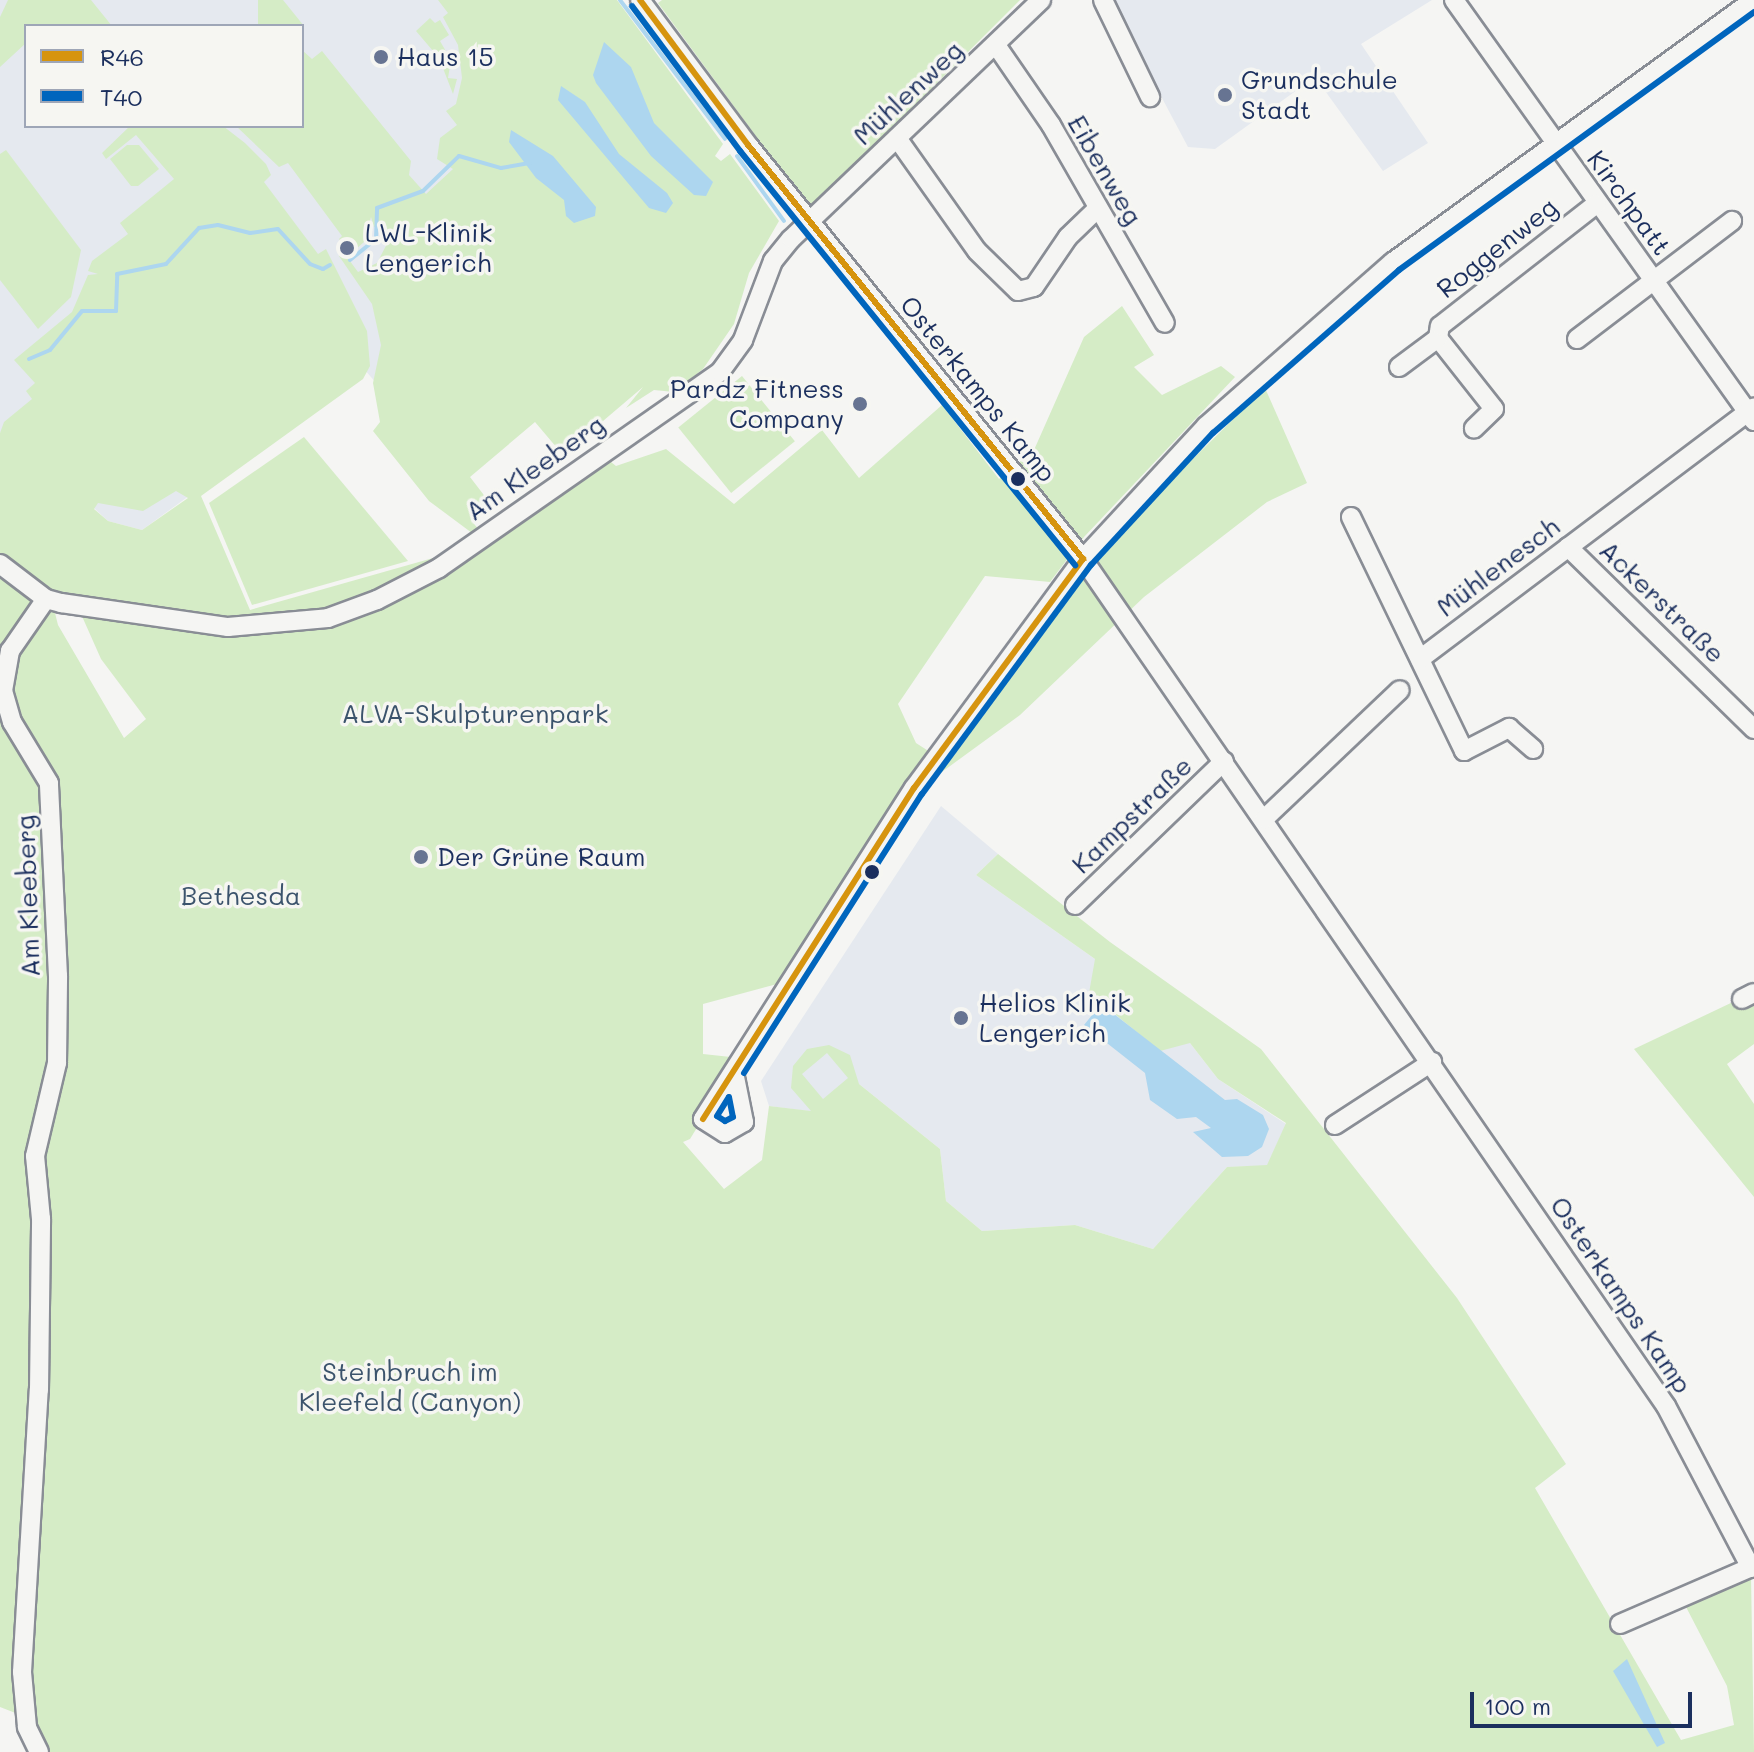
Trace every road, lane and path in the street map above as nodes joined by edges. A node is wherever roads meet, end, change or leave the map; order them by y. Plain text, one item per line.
1 (640, 0) edge
2 (1041, 0) edge
3 (1103, 0) edge
4 (1454, 0) edge
5 (1753, 0) edge
6 (996, 45) junction
7 (1150, 97) dead end
8 (897, 138) junction
9 (1553, 142) junction
10 (1596, 204) junction
11 (1097, 209) junction
12 (1732, 221) dead end
13 (809, 222) junction
14 (1652, 279) junction
15 (1165, 323) dead end
16 (1438, 338) junction
17 (1577, 339) dead end
18 (1399, 367) dead end
19 (1752, 413) edge
20 (1474, 428) dead end
21 (1351, 517) dead end
22 (1568, 547) junction
23 (1083, 559) junction
24 (0, 564) edge
25 (46, 599) junction
26 (1420, 659) junction
27 (1400, 690) dead end
28 (1754, 729) edge
29 (1533, 749) dead end
30 (1224, 761) junction
31 (1264, 819) junction
32 (1075, 905) dead end
33 (1432, 1062) junction
34 (734, 1072) dead end
35 (1335, 1125) dead end
36 (1753, 1567) edge
37 (1620, 1624) dead end
38 (39, 1752) edge

1 - 13 street, Osterkamps Kamp
2 - 6 street, Mühlenweg
3 - 7 street
4 - 9 street, Kirchpatt
5 - 9 street
6 - 8 street, Mühlenweg
6 - 11 street, Eibenweg
8 - 11 street
8 - 13 street, Mühlenweg
9 - 10 street, Kirchpatt
9 - 23 street
10 - 14 street, Kirchpatt
10 - 16 street, Roggenweg
11 - 15 street, Eibenweg
12 - 14 street
13 - 23 street, Osterkamps Kamp
13 - 25 street, Am Kleeberg
14 - 17 street, Kirchpatt
14 - 19 street, Kirchpatt
16 - 18 street, Roggenweg
16 - 20 street, Roggenweg
19 - 22 street, Mühlenesch
21 - 26 street
22 - 26 street, Mühlenesch
22 - 28 street, Ackerstraße
23 - 30 street, Osterkamps Kamp
23 - 34 street
24 - 25 street
25 - 38 street, Am Kleeberg
26 - 29 street
27 - 31 street
30 - 31 street, Osterkamps Kamp
30 - 32 street, Kampstraße
31 - 33 street, Osterkamps Kamp
33 - 35 street
33 - 36 street, Osterkamps Kamp
36 - 37 street, Osterkamps Kamp

